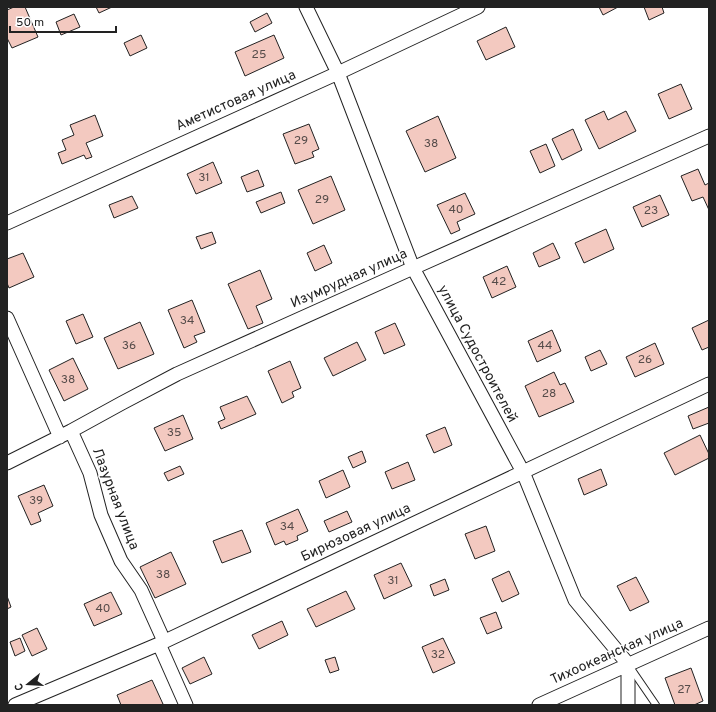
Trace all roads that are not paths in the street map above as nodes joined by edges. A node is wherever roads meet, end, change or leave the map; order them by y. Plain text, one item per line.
1 (306, 7) edge
2 (478, 7) edge
3 (338, 73) junction
4 (709, 136) edge
5 (7, 223) edge
6 (413, 268) junction
7 (7, 318) edge
8 (709, 384) edge
9 (65, 434) junction
10 (7, 463) edge
11 (523, 472) junction
12 (709, 628) edge
13 (161, 642) junction
14 (628, 664) junction
15 (15, 705) edge
16 (186, 705) edge
17 (539, 705) edge
18 (628, 705) edge
19 (656, 705) edge

1 - 3 street, улица Судостроителей
2 - 3 street, Аметистовая улица
3 - 5 street, Аметистовая улица
3 - 6 street, улица Судостроителей
4 - 6 street, Изумрудная улица
6 - 9 street, Изумрудная улица
6 - 11 street, улица Судостроителей
7 - 9 street, Лазурная улица
8 - 11 street, Бирюзовая улица
9 - 10 street, Изумрудная улица
9 - 13 street, Лазурная улица
11 - 13 street, Бирюзовая улица
11 - 14 street, улица Судостроителей
12 - 14 street, Тихоокеанская улица
13 - 15 street, Бирюзовая улица
13 - 16 street, Лазурная улица
14 - 17 street, Тихоокеанская улица
14 - 18 street
14 - 19 lane

